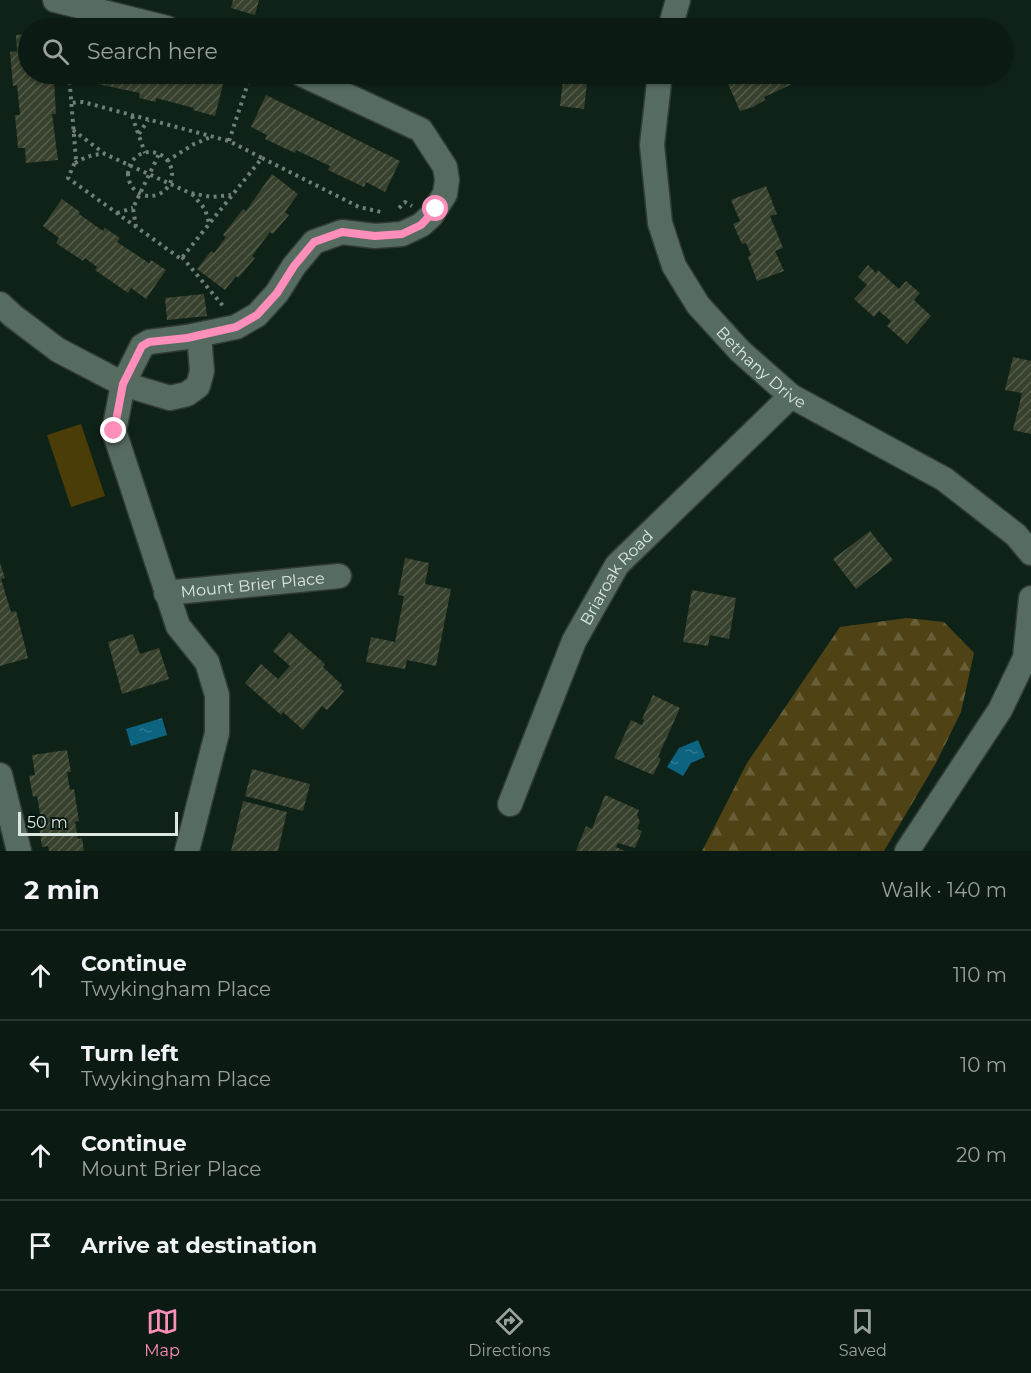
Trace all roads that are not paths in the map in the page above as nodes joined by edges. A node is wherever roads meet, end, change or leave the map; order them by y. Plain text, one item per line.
1 (55, 0) edge
2 (678, 0) edge
3 (127, 18) edge
4 (673, 18) edge
5 (322, 84) edge
6 (659, 84) edge
7 (0, 304) edge
8 (199, 335) junction
9 (123, 384) junction
10 (791, 396) junction
11 (1031, 553) edge
12 (339, 576) dead end
13 (165, 593) junction
14 (1031, 598) edge
15 (0, 775) edge
16 (510, 804) dead end
17 (18, 851) edge
18 (187, 851) edge
19 (906, 851) edge

1 - 3 street
2 - 4 street
5 - 8 street
6 - 10 street, Bethany Drive
7 - 9 street
8 - 9 street, Mount Brier Place
8 - 9 street
9 - 13 street, Mount Brier Place
10 - 11 street, Bethany Drive
10 - 16 street, Briaroak Road
12 - 13 street, Mount Brier Place
13 - 18 street, Mount Brier Place
14 - 19 street
15 - 17 street

